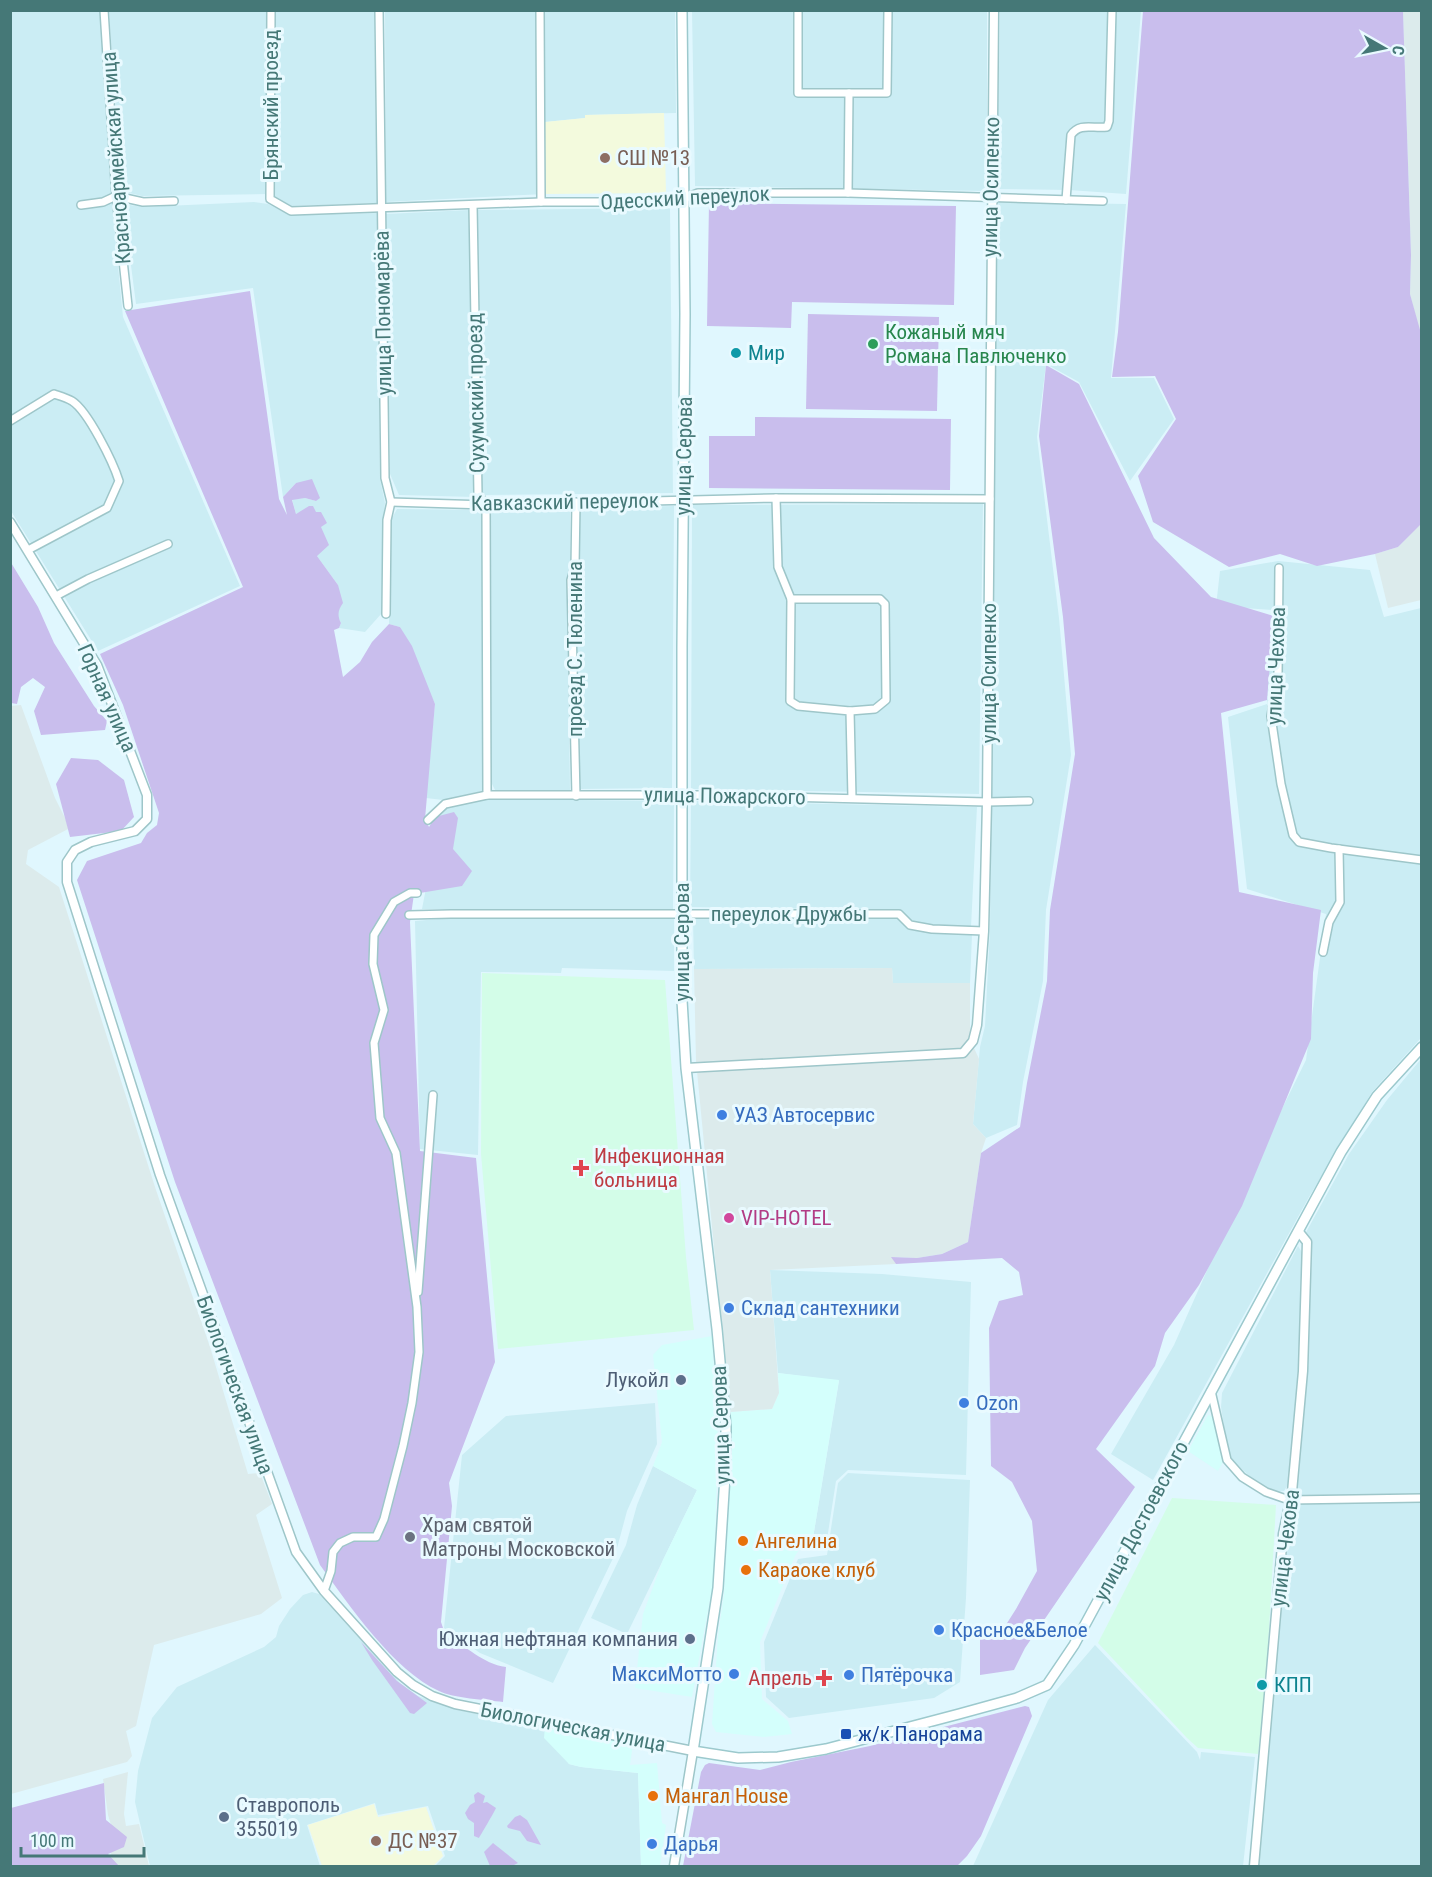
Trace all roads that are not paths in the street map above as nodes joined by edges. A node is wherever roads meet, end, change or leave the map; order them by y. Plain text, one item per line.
1 (104, 10) edge
2 (271, 10) edge
3 (379, 10) edge
4 (540, 10) edge
5 (682, 10) edge
6 (798, 10) edge
7 (888, 10) edge
8 (994, 10) edge
9 (1112, 10) edge
10 (849, 93) junction
11 (848, 193) junction
12 (117, 196) junction
13 (685, 198) junction
14 (991, 198) junction
15 (270, 199) joint
16 (1066, 200) junction
17 (174, 201) dead end
18 (1103, 201) dead end
19 (540, 202) junction
20 (81, 205) dead end
21 (473, 205) junction
22 (381, 208) junction
23 (128, 306) dead end
24 (10, 421) edge
25 (776, 498) junction
26 (990, 499) junction
27 (683, 500) junction
28 (391, 502) junction
29 (576, 502) junction
30 (486, 505) junction
31 (10, 522) edge
32 (168, 544) dead end
33 (28, 550) junction
34 (1279, 568) dead end
35 (56, 596) junction
36 (791, 600) junction
37 (386, 614) dead end
38 (850, 711) junction
39 (487, 795) junction
40 (682, 795) junction
41 (576, 796) junction
42 (852, 798) junction
43 (1029, 801) dead end
44 (987, 802) junction
45 (147, 819) joint
46 (428, 820) dead end
47 (1339, 849) junction
48 (1422, 860) edge
49 (417, 893) dead end
50 (682, 914) junction
51 (410, 915) dead end
52 (984, 932) junction
53 (1323, 952) dead end
54 (1422, 1047) edge
55 (686, 1068) junction
56 (433, 1095) dead end
57 (1299, 1232) junction
58 (417, 1306) junction
59 (1211, 1391) junction
60 (1422, 1498) edge
61 (1289, 1500) junction
62 (324, 1591) junction
63 (693, 1750) junction
64 (674, 1866) edge
65 (1254, 1866) edge

1 - 12 street, Красноармейская улица
2 - 15 street, Брянский проезд
3 - 22 street, улица Пономарёва
4 - 19 street
5 - 13 main road, улица Серова
6 - 10 street
7 - 10 street
8 - 14 street, улица Осипенко
9 - 16 street
10 - 11 street
11 - 13 street, Одесский переулок
11 - 14 street, Одесский переулок
12 - 17 street
12 - 20 street
12 - 23 street, Красноармейская улица
13 - 19 street, Одесский переулок
13 - 27 main road, улица Серова
14 - 16 street, Одесский переулок
14 - 26 street, улица Осипенко
15 - 22 street, Одесский переулок
16 - 18 street, Одесский переулок
19 - 21 street, Одесский переулок
21 - 22 street, Одесский переулок
21 - 30 street, Сухумский проезд
22 - 28 street, улица Пономарёва
24 - 33 street
25 - 26 street, Кавказский переулок
25 - 27 street, Кавказский переулок
25 - 36 street
26 - 44 street, улица Осипенко
27 - 29 street, Кавказский переулок
27 - 40 main road, улица Серова
28 - 30 street, Кавказский переулок
28 - 37 street, улица Пономарёва
29 - 30 street, Кавказский переулок
29 - 41 street, проезд С. Тюленина
30 - 39 street, Сухумский проезд
31 - 33 street, Горная улица
32 - 35 street
33 - 35 street, Горная улица
34 - 47 street, улица Чехова
35 - 45 street, Горная улица
36 - 38 street
36 - 38 street
38 - 42 street
39 - 41 street, улица Пожарского
39 - 46 street, улица Пожарского
40 - 41 street, улица Пожарского
40 - 42 street, улица Пожарского
40 - 50 main road, улица Серова
42 - 44 street, улица Пожарского
43 - 44 street, улица Пожарского
44 - 52 street, улица Осипенко
45 - 62 street, Биологическая улица
47 - 48 street
47 - 53 street
49 - 58 street
50 - 51 street, переулок Дружбы
50 - 52 street, переулок Дружбы
50 - 55 main road, улица Серова
52 - 55 street, улица Осипенко
54 - 57 main road, улица Достоевского
55 - 63 main road, улица Серова
56 - 58 street
57 - 59 main road, улица Достоевского
57 - 61 street, улица Чехова
58 - 62 street
59 - 61 street
59 - 63 main road, улица Достоевского
60 - 61 street
61 - 65 street, улица Чехова
62 - 63 street, Биологическая улица
63 - 64 street, улица Серова

